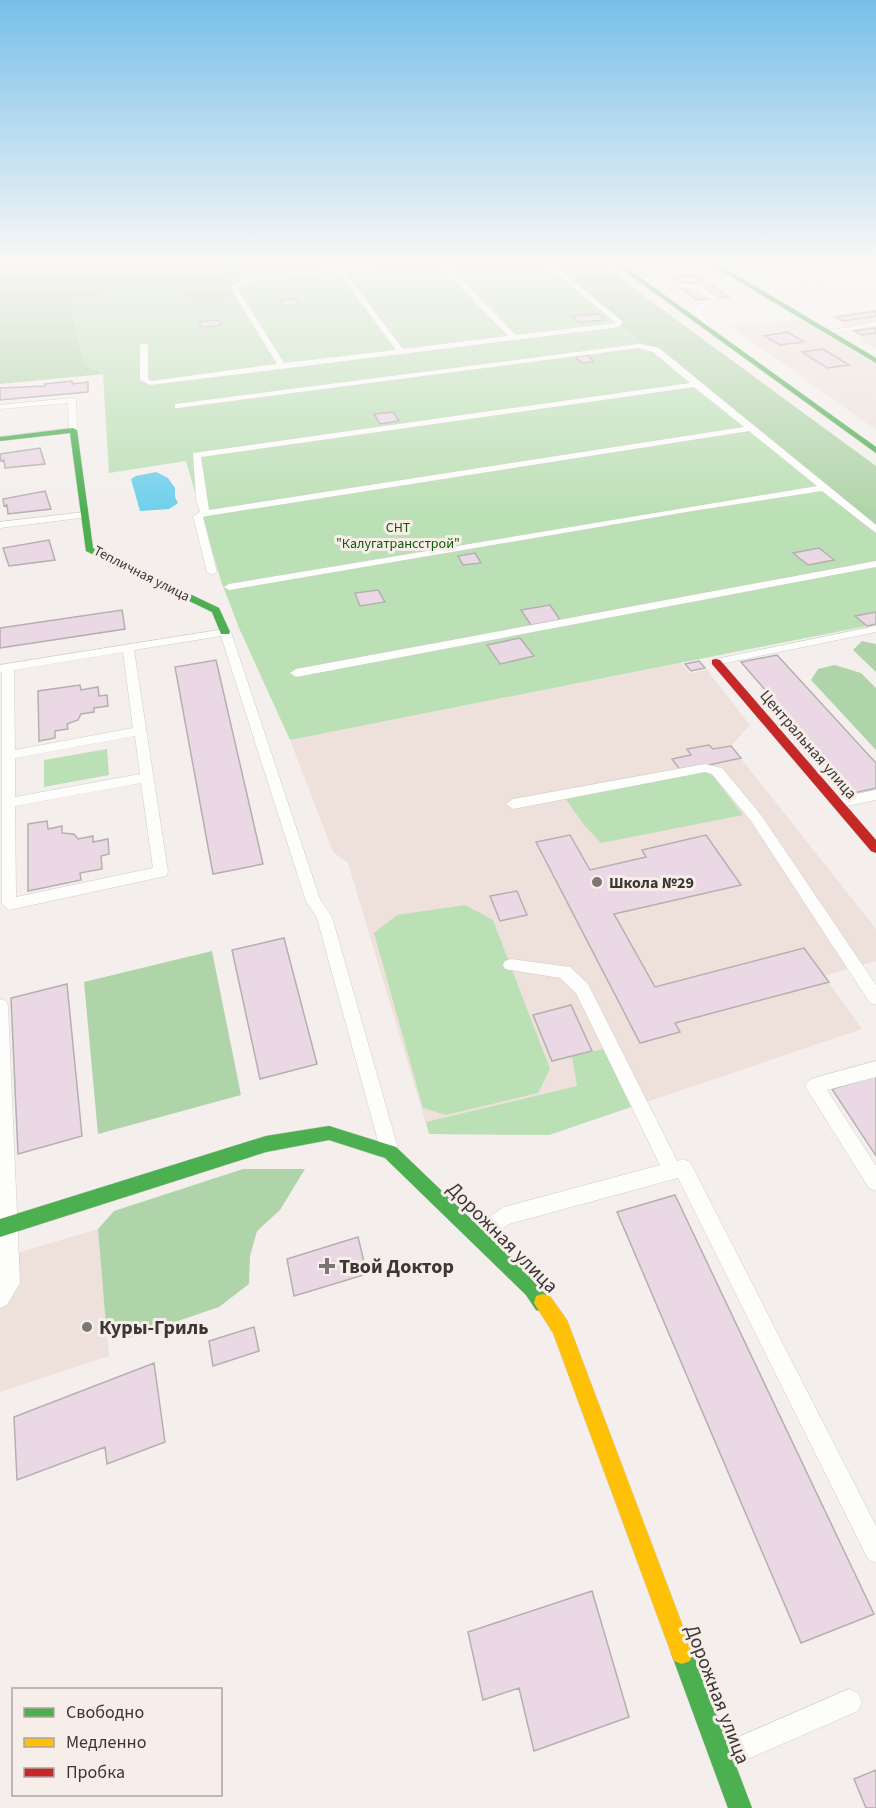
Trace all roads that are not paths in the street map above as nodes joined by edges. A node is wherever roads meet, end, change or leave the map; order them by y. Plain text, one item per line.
1 (269, 344) edge
2 (396, 344) edge
3 (459, 344) edge
4 (729, 344) edge
5 (847, 344) edge
6 (144, 345) dead end
7 (401, 351) junction
8 (876, 362) edge
9 (282, 366) junction
10 (696, 384) junction
11 (178, 406) dead end
12 (0, 408) edge
13 (753, 428) junction
14 (73, 430) junction
15 (0, 439) edge
16 (876, 451) edge
17 (824, 488) junction
18 (205, 513) junction
19 (85, 515) junction
20 (0, 525) edge
21 (876, 530) edge
22 (876, 564) edge
23 (212, 572) dead end
24 (229, 587) dead end
25 (225, 632) junction
26 (874, 632) edge
27 (128, 649) junction
28 (716, 662) joint
29 (4, 669) edge
30 (296, 673) dead end
31 (141, 731) junction
32 (9, 755) junction
33 (147, 777) junction
34 (876, 795) edge
35 (9, 803) junction
36 (837, 803) junction
37 (513, 804) dead end
38 (876, 848) edge
39 (511, 965) dead end
40 (876, 998) edge
41 (0, 1006) edge
42 (876, 1069) edge
43 (390, 1152) junction
44 (672, 1171) junction
45 (876, 1182) edge
46 (4, 1227) edge
47 (477, 1237) junction
48 (0, 1298) edge
49 (876, 1551) edge
50 (849, 1702) dead end
51 (721, 1758) junction
52 (734, 1806) edge

1 - 9 lane
2 - 7 lane
3 - 7 lane
4 - 16 street
5 - 8 street
6 - 9 lane
7 - 9 lane
10 - 11 lane
10 - 13 lane
10 - 18 lane
12 - 14 lane
13 - 17 lane
13 - 18 lane
14 - 15 street
14 - 19 street, Тепличная улица
17 - 21 lane
17 - 24 lane
18 - 23 lane
19 - 20 lane
19 - 25 street, Тепличная улица
22 - 30 lane
25 - 27 lane
25 - 43 lane
26 - 28 lane
27 - 29 lane
27 - 31 lane
28 - 36 street, Центральная улица
29 - 32 lane
31 - 32 lane
31 - 33 lane
32 - 35 lane
33 - 35 lane
33 - 35 lane
34 - 36 lane
36 - 38 street, Центральная улица
37 - 40 lane
39 - 44 lane
41 - 46 lane
42 - 45 lane
43 - 46 street, Дорожная улица
43 - 47 street, Дорожная улица
44 - 47 lane
44 - 49 lane
46 - 48 lane
47 - 51 street, Дорожная улица
50 - 51 lane
51 - 52 street, Дорожная улица

